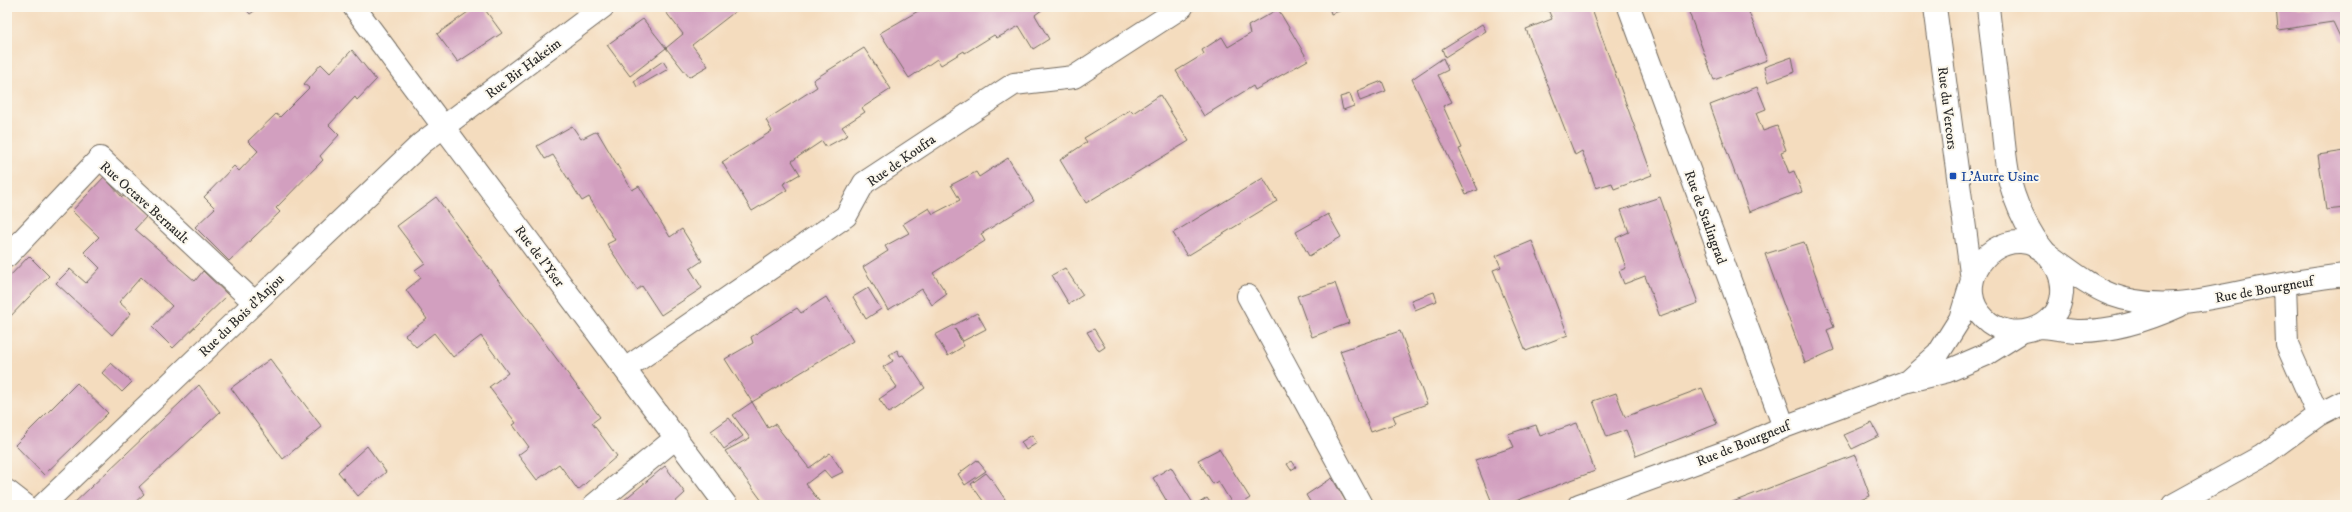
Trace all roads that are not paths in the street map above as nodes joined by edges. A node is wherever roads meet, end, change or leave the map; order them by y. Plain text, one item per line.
1 (354, 7) edge
2 (603, 7) edge
3 (1182, 7) edge
4 (1629, 7) edge
5 (1935, 7) edge
6 (1988, 7) edge
7 (443, 129) junction
8 (7, 256) edge
9 (2051, 256) junction
10 (2345, 275) edge
11 (1972, 280) junction
12 (2285, 284) junction
13 (1248, 296) dead end
14 (254, 302) junction
15 (2184, 304) junction
16 (2041, 326) junction
17 (2020, 333) junction
18 (625, 369) junction
19 (1908, 382) junction
20 (2345, 401) edge
21 (2318, 415) junction
22 (1784, 427) junction
23 (677, 437) junction
24 (7, 491) edge
25 (25, 505) edge
26 (43, 505) edge
27 (594, 505) edge
28 (726, 505) edge
29 (1361, 505) edge
30 (1579, 505) edge
31 (2173, 505) edge

1 - 7 street, Rue de l’Yser
2 - 7 street, Rue Bir Hakeim
3 - 18 street, Rue de Koufra
4 - 22 street, Rue de Stalingrad
5 - 11 street, Rue du Vercors
6 - 9 street
7 - 14 street, Rue du Bois d’Anjou
7 - 18 street, Rue de l’Yser
8 - 14 street, Rue Octave Bernault
9 - 11 street
9 - 15 street, Rue de Bourgneuf
9 - 16 street
10 - 12 street, Rue de Bourgneuf
11 - 17 street
11 - 19 street, Rue de Bourgneuf
12 - 15 street, Rue de Bourgneuf
12 - 21 street
13 - 29 street
14 - 26 street, Rue du Bois d’Anjou
15 - 16 street, Rue de Bourgneuf
16 - 17 street
17 - 19 street, Rue de Bourgneuf
18 - 23 street, Rue de l’Yser
19 - 22 street, Rue de Bourgneuf
20 - 21 street
21 - 31 street
22 - 30 street, Rue de Bourgneuf
23 - 27 street
23 - 28 street, Rue de l’Yser
24 - 25 street

